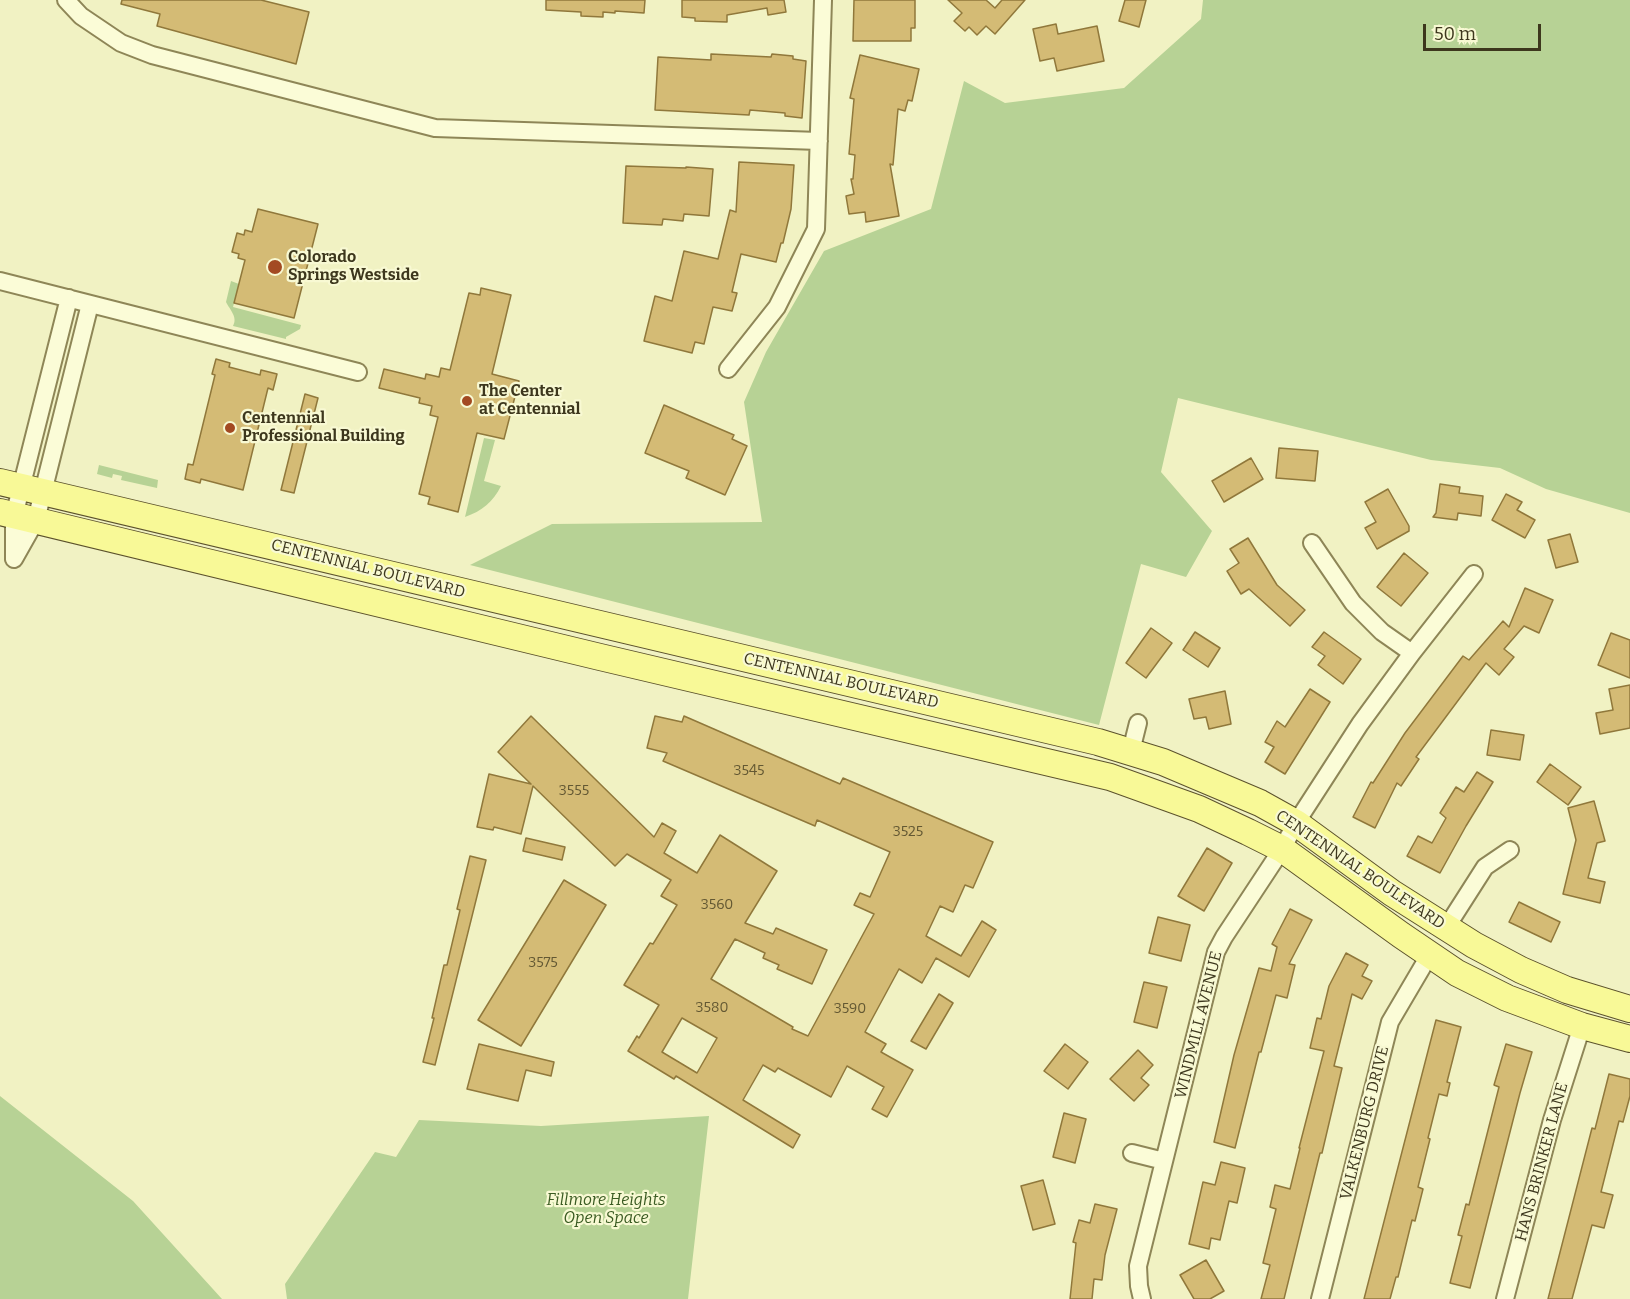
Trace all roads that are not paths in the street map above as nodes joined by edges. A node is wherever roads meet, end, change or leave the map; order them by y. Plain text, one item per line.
1 (66, 0) edge
2 (823, 0) edge
3 (819, 141) junction
4 (0, 281) edge
5 (69, 298) junction
6 (90, 304) junction
7 (728, 369) dead end
8 (358, 372) dead end
9 (22, 486) edge
10 (17, 516) edge
11 (1312, 543) dead end
12 (1474, 574) dead end
13 (1413, 653) junction
14 (1138, 723) dead end
15 (1131, 751) junction
16 (1296, 823) junction
17 (1282, 849) junction
18 (1510, 850) dead end
19 (1446, 928) junction
20 (1430, 954) junction
21 (1630, 1009) edge
22 (1582, 1026) junction
23 (1630, 1039) edge
24 (1132, 1153) dead end
25 (1164, 1161) junction
26 (1142, 1299) edge
27 (1320, 1299) edge
28 (1505, 1299) edge

1 - 3 street
2 - 3 street
3 - 7 street
4 - 5 street
5 - 6 street
5 - 9 street
6 - 8 street
6 - 9 street
9 - 10 street
9 - 15 main road, CENTENNIAL BOULEVARD
10 - 17 main road, CENTENNIAL BOULEVARD
11 - 13 street
12 - 13 street, WINDMILL AVENUE
13 - 16 street, WINDMILL AVENUE
14 - 15 street
15 - 16 main road, CENTENNIAL BOULEVARD
16 - 17 street, WINDMILL AVENUE
16 - 19 main road, CENTENNIAL BOULEVARD
17 - 20 main road, CENTENNIAL BOULEVARD
17 - 25 street, WINDMILL AVENUE
18 - 19 street
19 - 21 main road, CENTENNIAL BOULEVARD
20 - 22 main road, CENTENNIAL BOULEVARD
20 - 27 street, VALKENBURG DRIVE
22 - 23 main road, CENTENNIAL BOULEVARD
22 - 28 street, HANS BRINKER LANE
24 - 25 street
25 - 26 street, WINDMILL AVENUE

